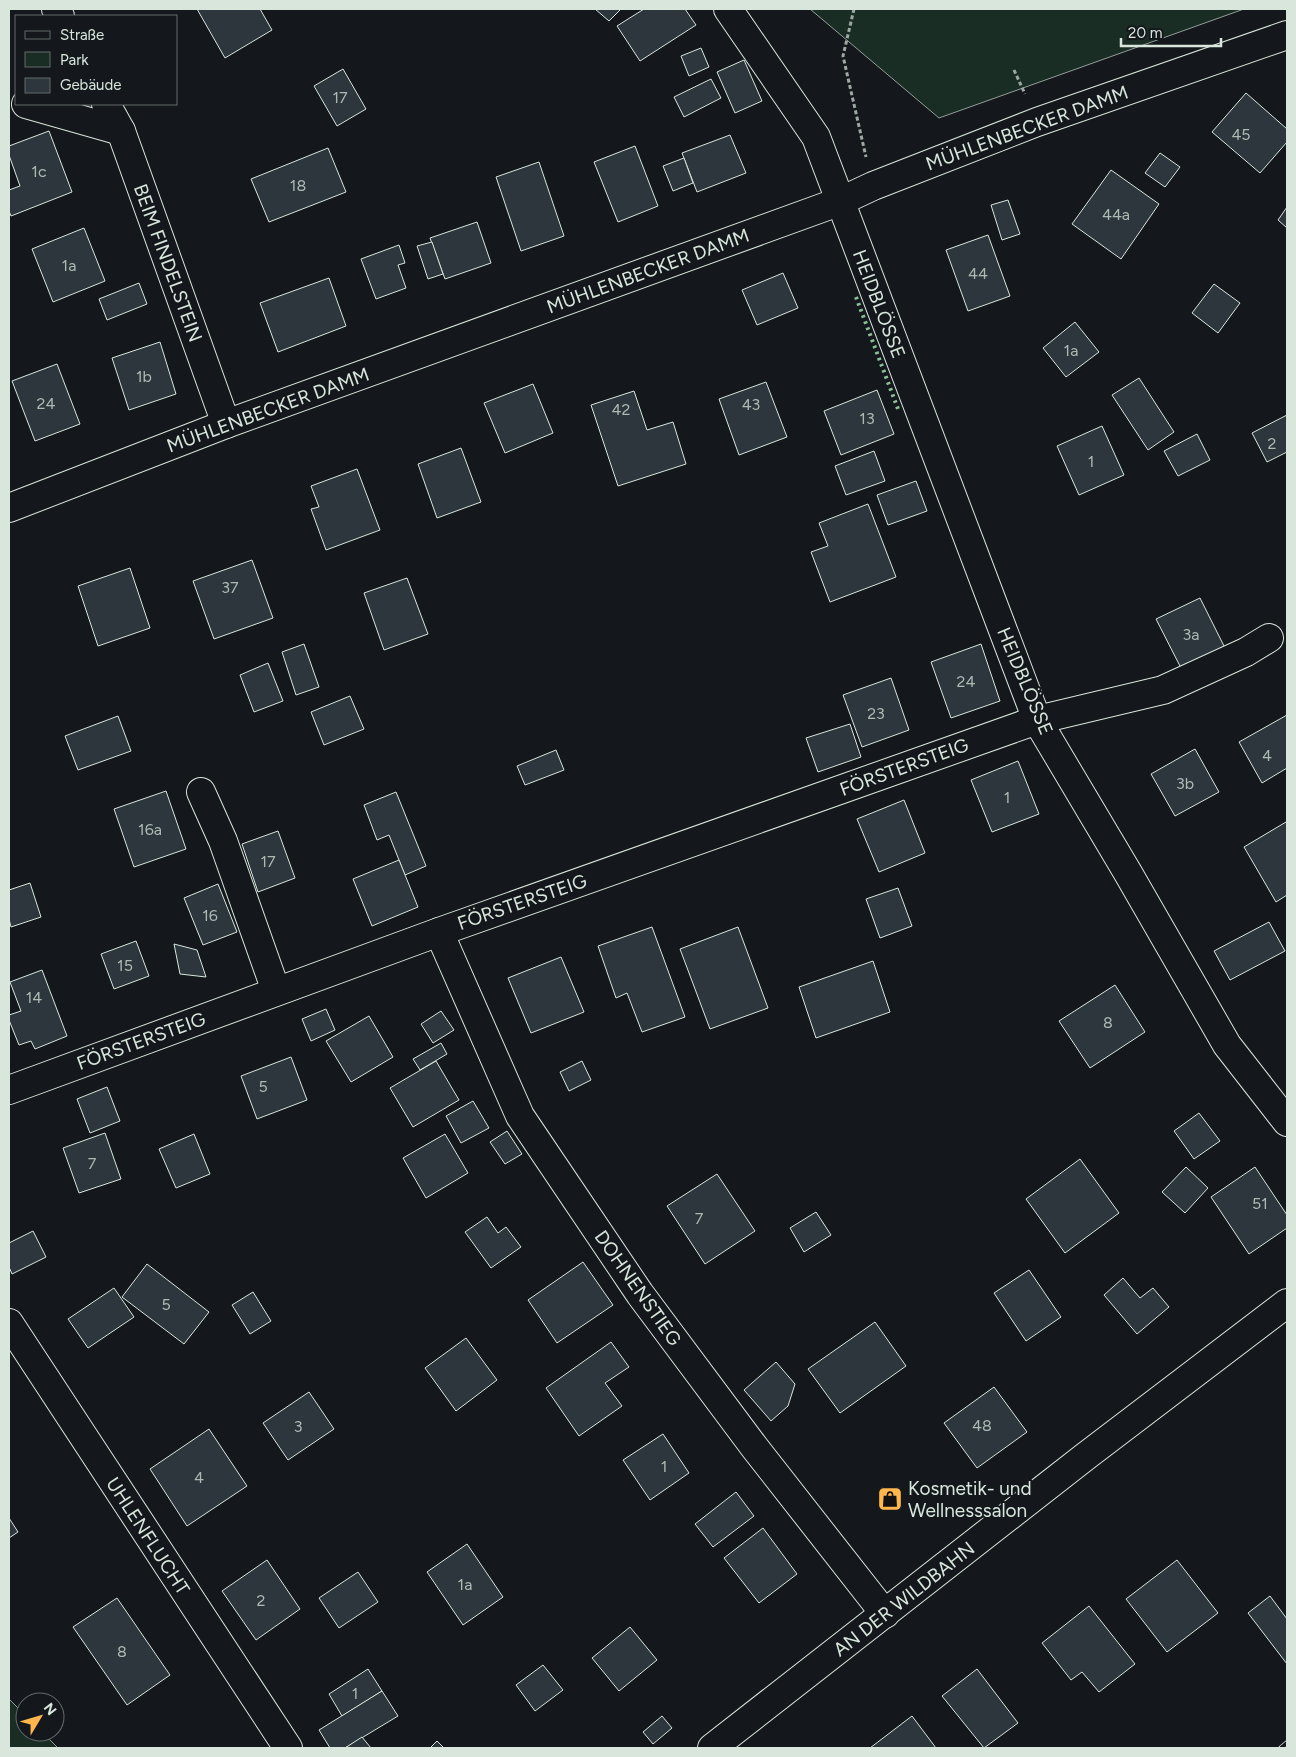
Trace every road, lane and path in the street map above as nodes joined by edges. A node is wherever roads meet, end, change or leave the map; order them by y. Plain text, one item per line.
1 (728, 9) edge
2 (854, 9) edge
3 (1287, 35) edge
4 (30, 105) edge
5 (107, 105) edge
6 (121, 131) junction
7 (873, 186) junction
8 (841, 201) junction
9 (226, 424) junction
10 (9, 508) edge
11 (1269, 638) dead end
12 (1037, 720) junction
13 (201, 792) dead end
14 (439, 932) junction
15 (276, 991) junction
16 (9, 1090) edge
17 (1287, 1122) edge
18 (1287, 1303) edge
19 (9, 1323) edge
20 (885, 1614) junction
21 (288, 1748) edge
22 (712, 1748) edge

1 - 8 street, HEIDBLÖSSE
2 - 7 path
3 - 7 street, MÜHLENBECKER DAMM
4 - 6 street
5 - 6 street, BEIM FINDELSTEIN
6 - 9 street, BEIM FINDELSTEIN
7 - 8 street, MÜHLENBECKER DAMM
8 - 9 street, MÜHLENBECKER DAMM
8 - 12 street, HEIDBLÖSSE
9 - 10 street, MÜHLENBECKER DAMM
11 - 12 street, FÖRSTERSTEIG
12 - 14 street, FÖRSTERSTEIG
12 - 17 street, HEIDBLÖSSE
13 - 15 street
14 - 15 street, FÖRSTERSTEIG
14 - 20 street, DOHNENSTIEG
15 - 16 street, FÖRSTERSTEIG
18 - 20 street, AN DER WILDBAHN
19 - 21 street, UHLENFLUCHT
20 - 22 street, AN DER WILDBAHN

